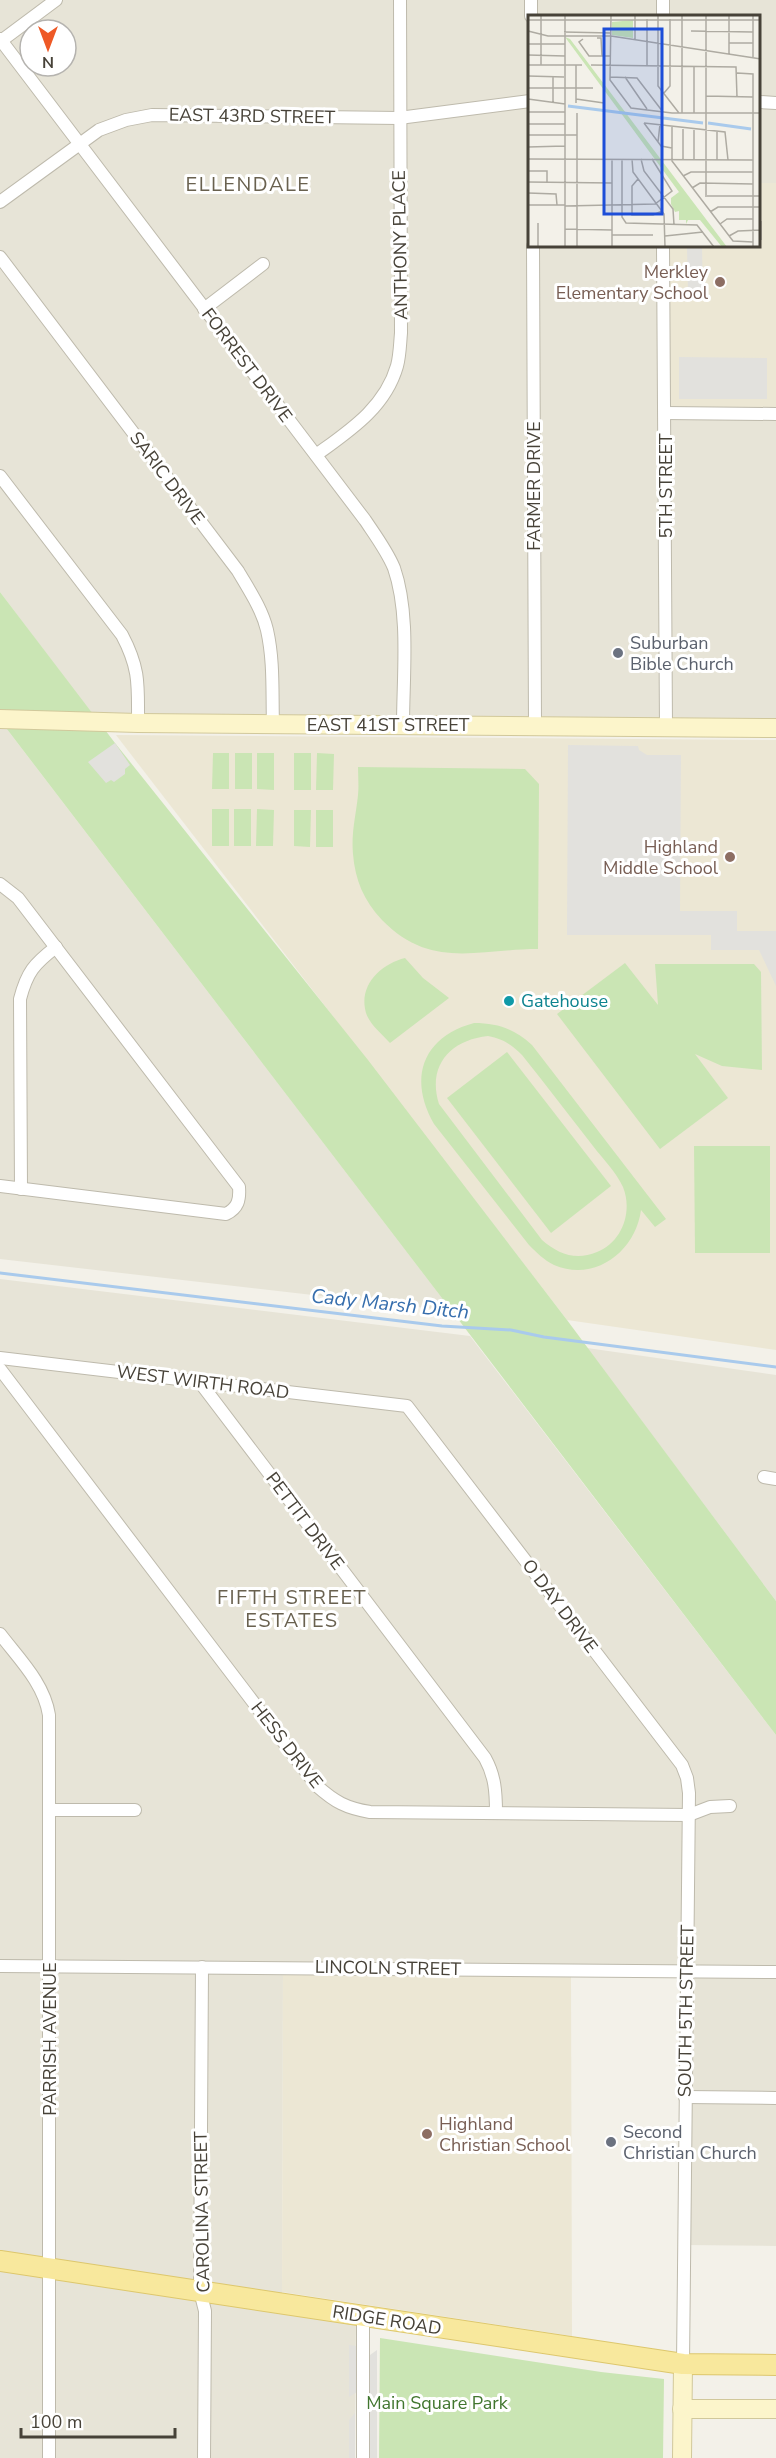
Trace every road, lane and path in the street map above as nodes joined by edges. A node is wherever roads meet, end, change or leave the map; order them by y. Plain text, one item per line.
1 (56, 0) edge
2 (400, 0) edge
3 (0, 40) edge
4 (528, 101) edge
5 (761, 102) edge
6 (776, 103) edge
7 (399, 118) junction
8 (79, 143) junction
9 (0, 202) edge
10 (533, 248) edge
11 (663, 248) edge
12 (0, 257) edge
13 (263, 264) dead end
14 (204, 309) junction
15 (665, 412) junction
16 (776, 414) edge
17 (316, 455) junction
18 (0, 476) edge
19 (0, 719) edge
20 (138, 723) junction
21 (273, 724) junction
22 (403, 725) junction
23 (535, 726) junction
24 (666, 727) junction
25 (776, 728) edge
26 (0, 884) edge
27 (56, 947) junction
28 (0, 1186) edge
29 (21, 1189) junction
30 (0, 1358) edge
31 (0, 1369) edge
32 (199, 1381) junction
33 (407, 1406) joint
34 (0, 1634) edge
35 (730, 1806) dead end
36 (50, 1810) junction
37 (135, 1810) dead end
38 (496, 1813) junction
39 (689, 1815) junction
40 (0, 1966) edge
41 (50, 1967) junction
42 (202, 1967) junction
43 (687, 1971) junction
44 (776, 1972) edge
45 (685, 2097) junction
46 (776, 2098) edge
47 (0, 2261) edge
48 (50, 2268) junction
49 (200, 2291) junction
50 (363, 2317) junction
51 (683, 2364) junction
52 (776, 2366) edge
53 (682, 2409) junction
54 (776, 2409) edge
55 (49, 2458) edge
56 (204, 2458) edge
57 (363, 2458) edge
58 (682, 2458) edge

1 - 3 street
2 - 7 street, ANTHONY PLACE
3 - 8 street, FORREST DRIVE
4 - 7 street, EAST 43RD STREET
5 - 6 street
7 - 8 street, EAST 43RD STREET
7 - 17 street, ANTHONY PLACE
8 - 9 street, EAST 43RD STREET
8 - 14 street, FORREST DRIVE
10 - 23 street, FARMER DRIVE
11 - 15 street, 5TH STREET
12 - 21 street, SARIC DRIVE
13 - 14 street
14 - 17 street, FORREST DRIVE
15 - 16 street
15 - 24 street, 5TH STREET
17 - 22 street, FORREST DRIVE
18 - 20 street
19 - 20 street, EAST 41ST STREET
20 - 21 street, EAST 41ST STREET
21 - 22 street, EAST 41ST STREET
22 - 23 street, EAST 41ST STREET
23 - 24 street, EAST 41ST STREET
24 - 25 street, EAST 41ST STREET
26 - 27 street
27 - 29 street
27 - 29 street
28 - 29 street
30 - 32 street, WEST WIRTH ROAD
31 - 38 street, HESS DRIVE
32 - 33 street, WEST WIRTH ROAD
32 - 38 street, PETTIT DRIVE
33 - 39 street, O DAY DRIVE
34 - 36 street, PARRISH AVENUE
35 - 39 street, HESS DRIVE
36 - 37 street
36 - 41 street, PARRISH AVENUE
38 - 39 street, HESS DRIVE
39 - 43 street, SOUTH 5TH STREET
40 - 41 street, LINCOLN STREET
41 - 42 street, LINCOLN STREET
41 - 48 street, PARRISH AVENUE
42 - 43 street, LINCOLN STREET
42 - 49 street, CAROLINA STREET
43 - 44 street, LINCOLN STREET
43 - 45 street, SOUTH 5TH STREET
45 - 46 street
45 - 51 street, SOUTH 5TH STREET
47 - 48 main road, RIDGE ROAD
48 - 49 main road, RIDGE ROAD
48 - 55 street, PARRISH AVENUE
49 - 50 main road, RIDGE ROAD
49 - 56 street, CAROLINA STREET
50 - 51 main road, RIDGE ROAD
50 - 57 street
51 - 52 main road, RIDGE ROAD
51 - 53 street, SOUTH 5TH STREET
53 - 54 street
53 - 58 street, SOUTH 5TH STREET

